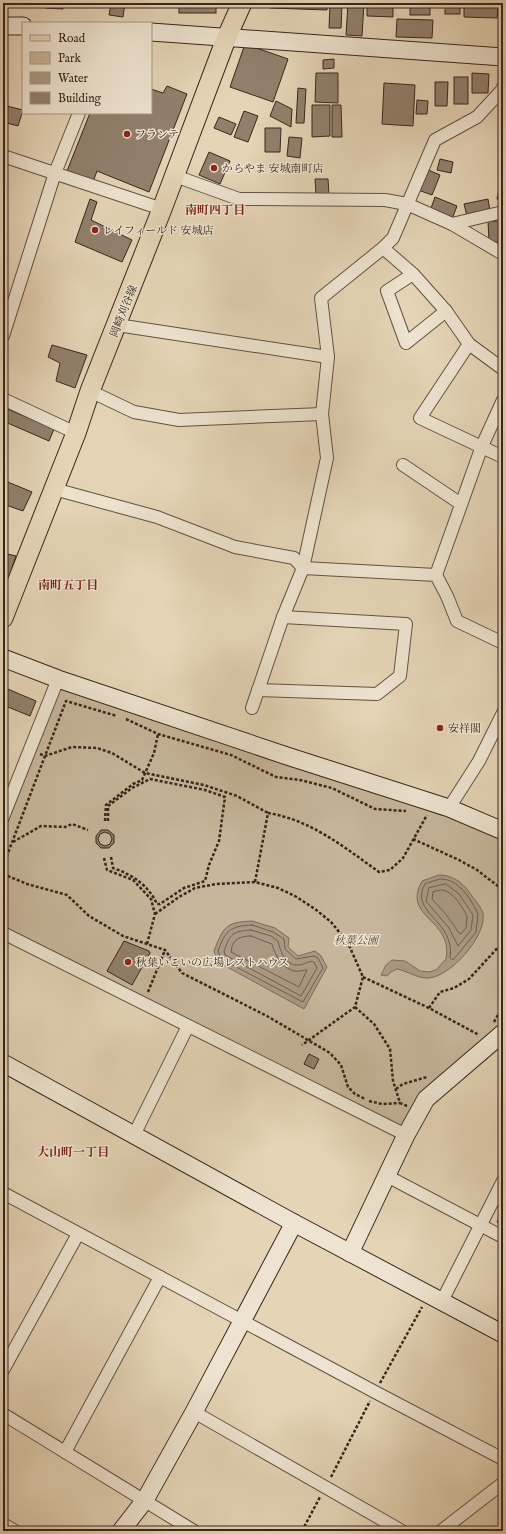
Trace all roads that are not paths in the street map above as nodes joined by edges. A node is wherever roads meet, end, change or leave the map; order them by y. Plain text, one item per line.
1 (242, 3) edge
2 (3, 26) edge
3 (22, 26) edge
4 (152, 32) edge
5 (226, 38) junction
6 (503, 57) edge
7 (503, 91) edge
8 (79, 114) edge
9 (3, 156) edge
10 (55, 173) junction
11 (175, 176) junction
12 (407, 204) junction
13 (162, 209) junction
14 (503, 212) edge
15 (452, 224) junction
16 (383, 248) junction
17 (503, 254) edge
18 (413, 274) junction
19 (446, 311) junction
20 (117, 325) junction
21 (3, 336) edge
22 (469, 344) junction
23 (328, 356) junction
24 (503, 369) edge
25 (90, 391) junction
26 (3, 399) edge
27 (503, 400) edge
28 (322, 414) junction
29 (76, 433) junction
30 (482, 446) junction
31 (503, 457) edge
32 (403, 465) dead end
33 (54, 489) junction
34 (461, 504) junction
35 (303, 568) junction
36 (436, 575) junction
37 (283, 617) junction
38 (3, 618) edge
39 (503, 643) edge
40 (3, 658) edge
41 (58, 679) junction
42 (258, 690) junction
43 (252, 708) dead end
44 (503, 713) edge
45 (449, 808) junction
46 (3, 818) edge
47 (503, 831) edge
48 (3, 933) edge
49 (188, 1026) junction
50 (489, 1034) edge
51 (3, 1063) edge
52 (134, 1135) junction
53 (406, 1135) junction
54 (387, 1176) junction
55 (503, 1181) edge
56 (3, 1193) edge
57 (294, 1223) junction
58 (480, 1225) junction
59 (78, 1234) junction
60 (503, 1237) edge
61 (350, 1253) junction
62 (160, 1277) junction
63 (436, 1298) junction
64 (242, 1321) junction
65 (503, 1334) edge
66 (3, 1370) edge
67 (194, 1412) junction
68 (3, 1414) edge
69 (65, 1452) junction
70 (503, 1458) edge
71 (503, 1483) edge
72 (145, 1500) junction
73 (3, 1524) edge
74 (15, 1531) edge
75 (121, 1531) edge
76 (194, 1531) edge
77 (402, 1531) edge
78 (441, 1531) edge

1 - 5 main road, 岡崎刈谷線
2 - 3 street
4 - 5 street
5 - 6 street
5 - 11 main road, 岡崎刈谷線
7 - 12 street
8 - 10 street
9 - 10 street
10 - 13 street
10 - 21 street
11 - 12 street
11 - 13 main road, 岡崎刈谷線
12 - 15 street
12 - 16 street
13 - 20 main road, 岡崎刈谷線
14 - 15 street
15 - 17 street
16 - 18 street
16 - 23 street
18 - 19 street
18 - 19 street
19 - 22 street
20 - 23 street
20 - 25 main road, 岡崎刈谷線
22 - 24 street
22 - 30 street
23 - 28 street
25 - 28 street
25 - 29 main road, 岡崎刈谷線
26 - 29 street
27 - 30 street
28 - 35 street
29 - 33 main road, 岡崎刈谷線
30 - 31 street
30 - 34 street
32 - 34 street
33 - 35 street
33 - 38 main road, 岡崎刈谷線
34 - 36 street
35 - 36 street
35 - 37 street
36 - 39 street
37 - 42 street
37 - 42 street
40 - 41 street
41 - 45 street
41 - 46 street
42 - 43 street
44 - 45 street
45 - 47 street
48 - 49 street
49 - 52 street
49 - 53 street
50 - 53 street
51 - 52 street
52 - 57 street
53 - 54 street
54 - 58 street
54 - 61 street
55 - 58 street
56 - 59 street
57 - 61 street
57 - 64 street
58 - 60 street
58 - 63 street
59 - 62 street
59 - 66 street
61 - 63 street
62 - 64 street
62 - 69 street
63 - 65 street
64 - 67 street
64 - 70 street
67 - 72 street
67 - 77 street
68 - 69 street
69 - 72 street
71 - 78 street
72 - 75 street
72 - 76 street
73 - 74 street

